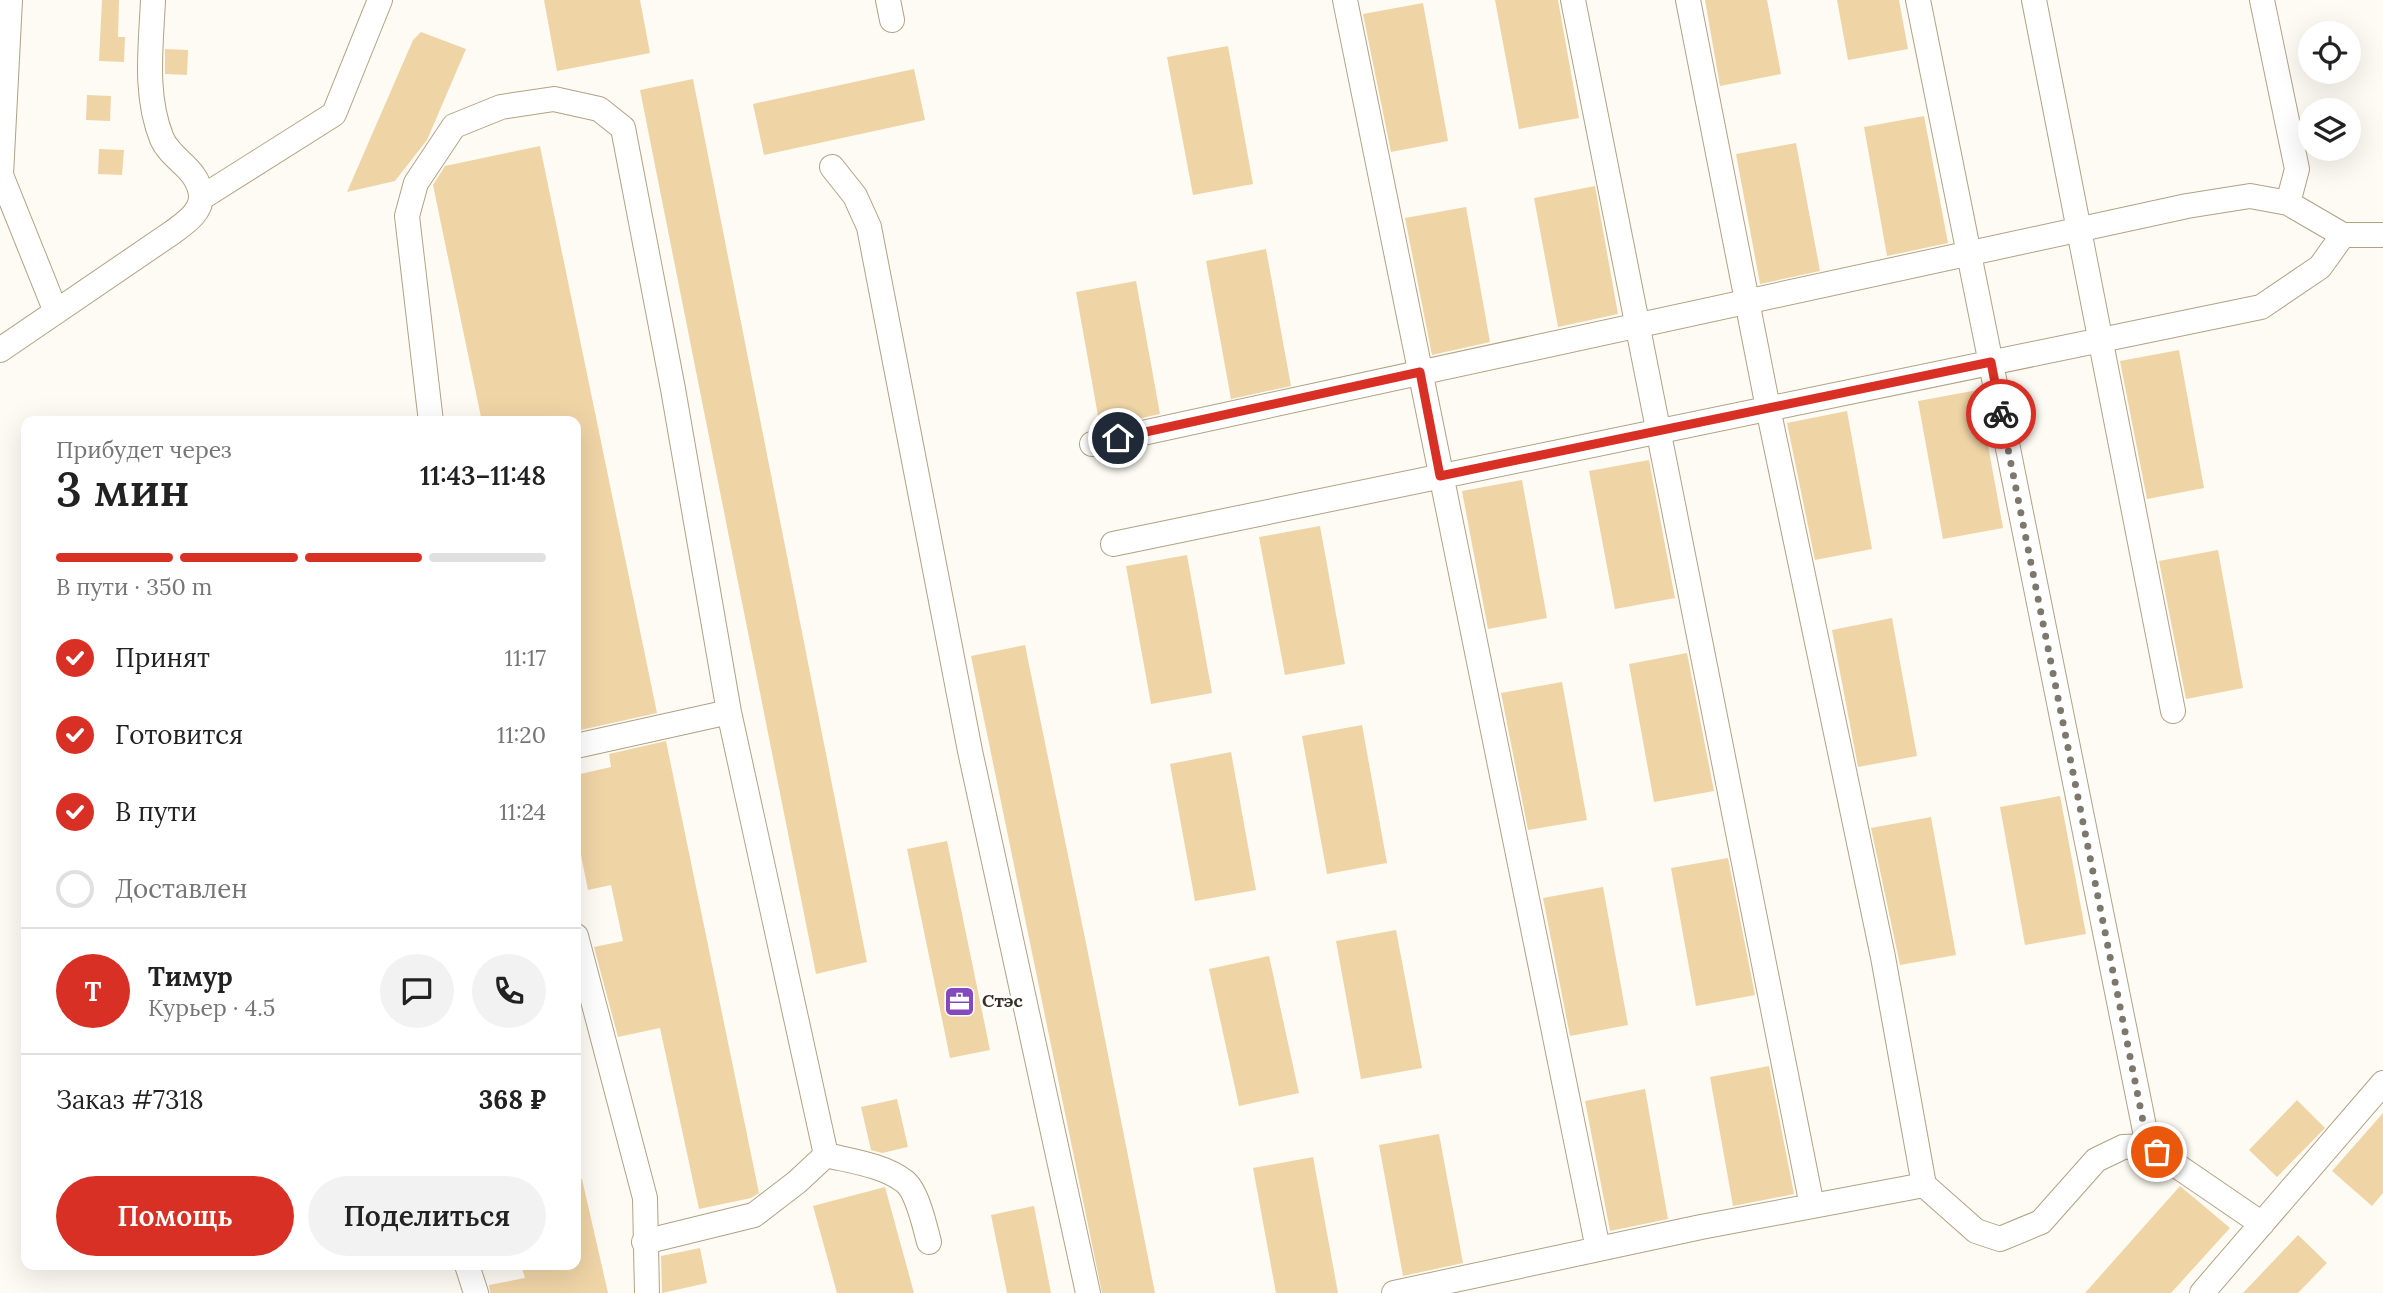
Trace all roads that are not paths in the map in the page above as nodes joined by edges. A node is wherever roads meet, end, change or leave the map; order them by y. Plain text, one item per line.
1 (10, 0) edge
2 (153, 0) edge
3 (380, 0) edge
4 (1345, 0) edge
5 (1573, 0) edge
6 (1688, 0) edge
7 (1917, 0) edge
8 (2034, 0) edge
9 (2262, 0) edge
10 (832, 167) dead end
11 (201, 198) junction
12 (2288, 203) junction
13 (2079, 229) junction
14 (2343, 235) junction
15 (2383, 235) edge
16 (1968, 254) junction
17 (1748, 301) junction
18 (55, 313) junction
19 (1638, 325) junction
20 (2100, 340) junction
21 (0, 350) edge
22 (1991, 362) junction
23 (1420, 372) junction
24 (1768, 408) junction
25 (430, 416) edge
26 (1658, 431) junction
27 (1092, 444) dead end
28 (1440, 476) junction
29 (1113, 544) dead end
30 (2173, 711) dead end
31 (729, 712) junction
32 (581, 745) edge
33 (581, 955) edge
34 (2383, 1083) edge
35 (2148, 1146) junction
36 (826, 1155) junction
37 (1924, 1185) junction
38 (1812, 1206) junction
39 (2262, 1224) junction
40 (645, 1242) junction
41 (929, 1242) dead end
42 (1598, 1249) junction
43 (469, 1270) edge
44 (476, 1293) edge
45 (647, 1293) edge
46 (1088, 1293) edge
47 (1394, 1293) edge
48 (2202, 1293) edge

1 - 18 street
2 - 11 street
3 - 11 street
4 - 23 street
5 - 19 street
6 - 17 street
7 - 16 street
8 - 13 street
9 - 12 street
10 - 46 street
11 - 18 street
12 - 13 street
12 - 14 street
13 - 16 street
13 - 20 street
14 - 15 street
14 - 20 street
16 - 17 street
16 - 22 street
17 - 19 street
17 - 24 street
18 - 21 street
19 - 23 street
19 - 26 street
20 - 22 street
20 - 30 street
22 - 24 street
22 - 35 street
23 - 27 street
23 - 28 street
24 - 26 street
24 - 37 street
25 - 31 street
26 - 28 street
26 - 38 street
28 - 29 street
28 - 42 street
31 - 32 street
31 - 36 street
33 - 40 street
34 - 39 street
35 - 37 street
35 - 39 street
36 - 40 street
36 - 41 street
37 - 38 street
38 - 42 street
39 - 48 street
40 - 45 street
42 - 47 street
43 - 44 street

